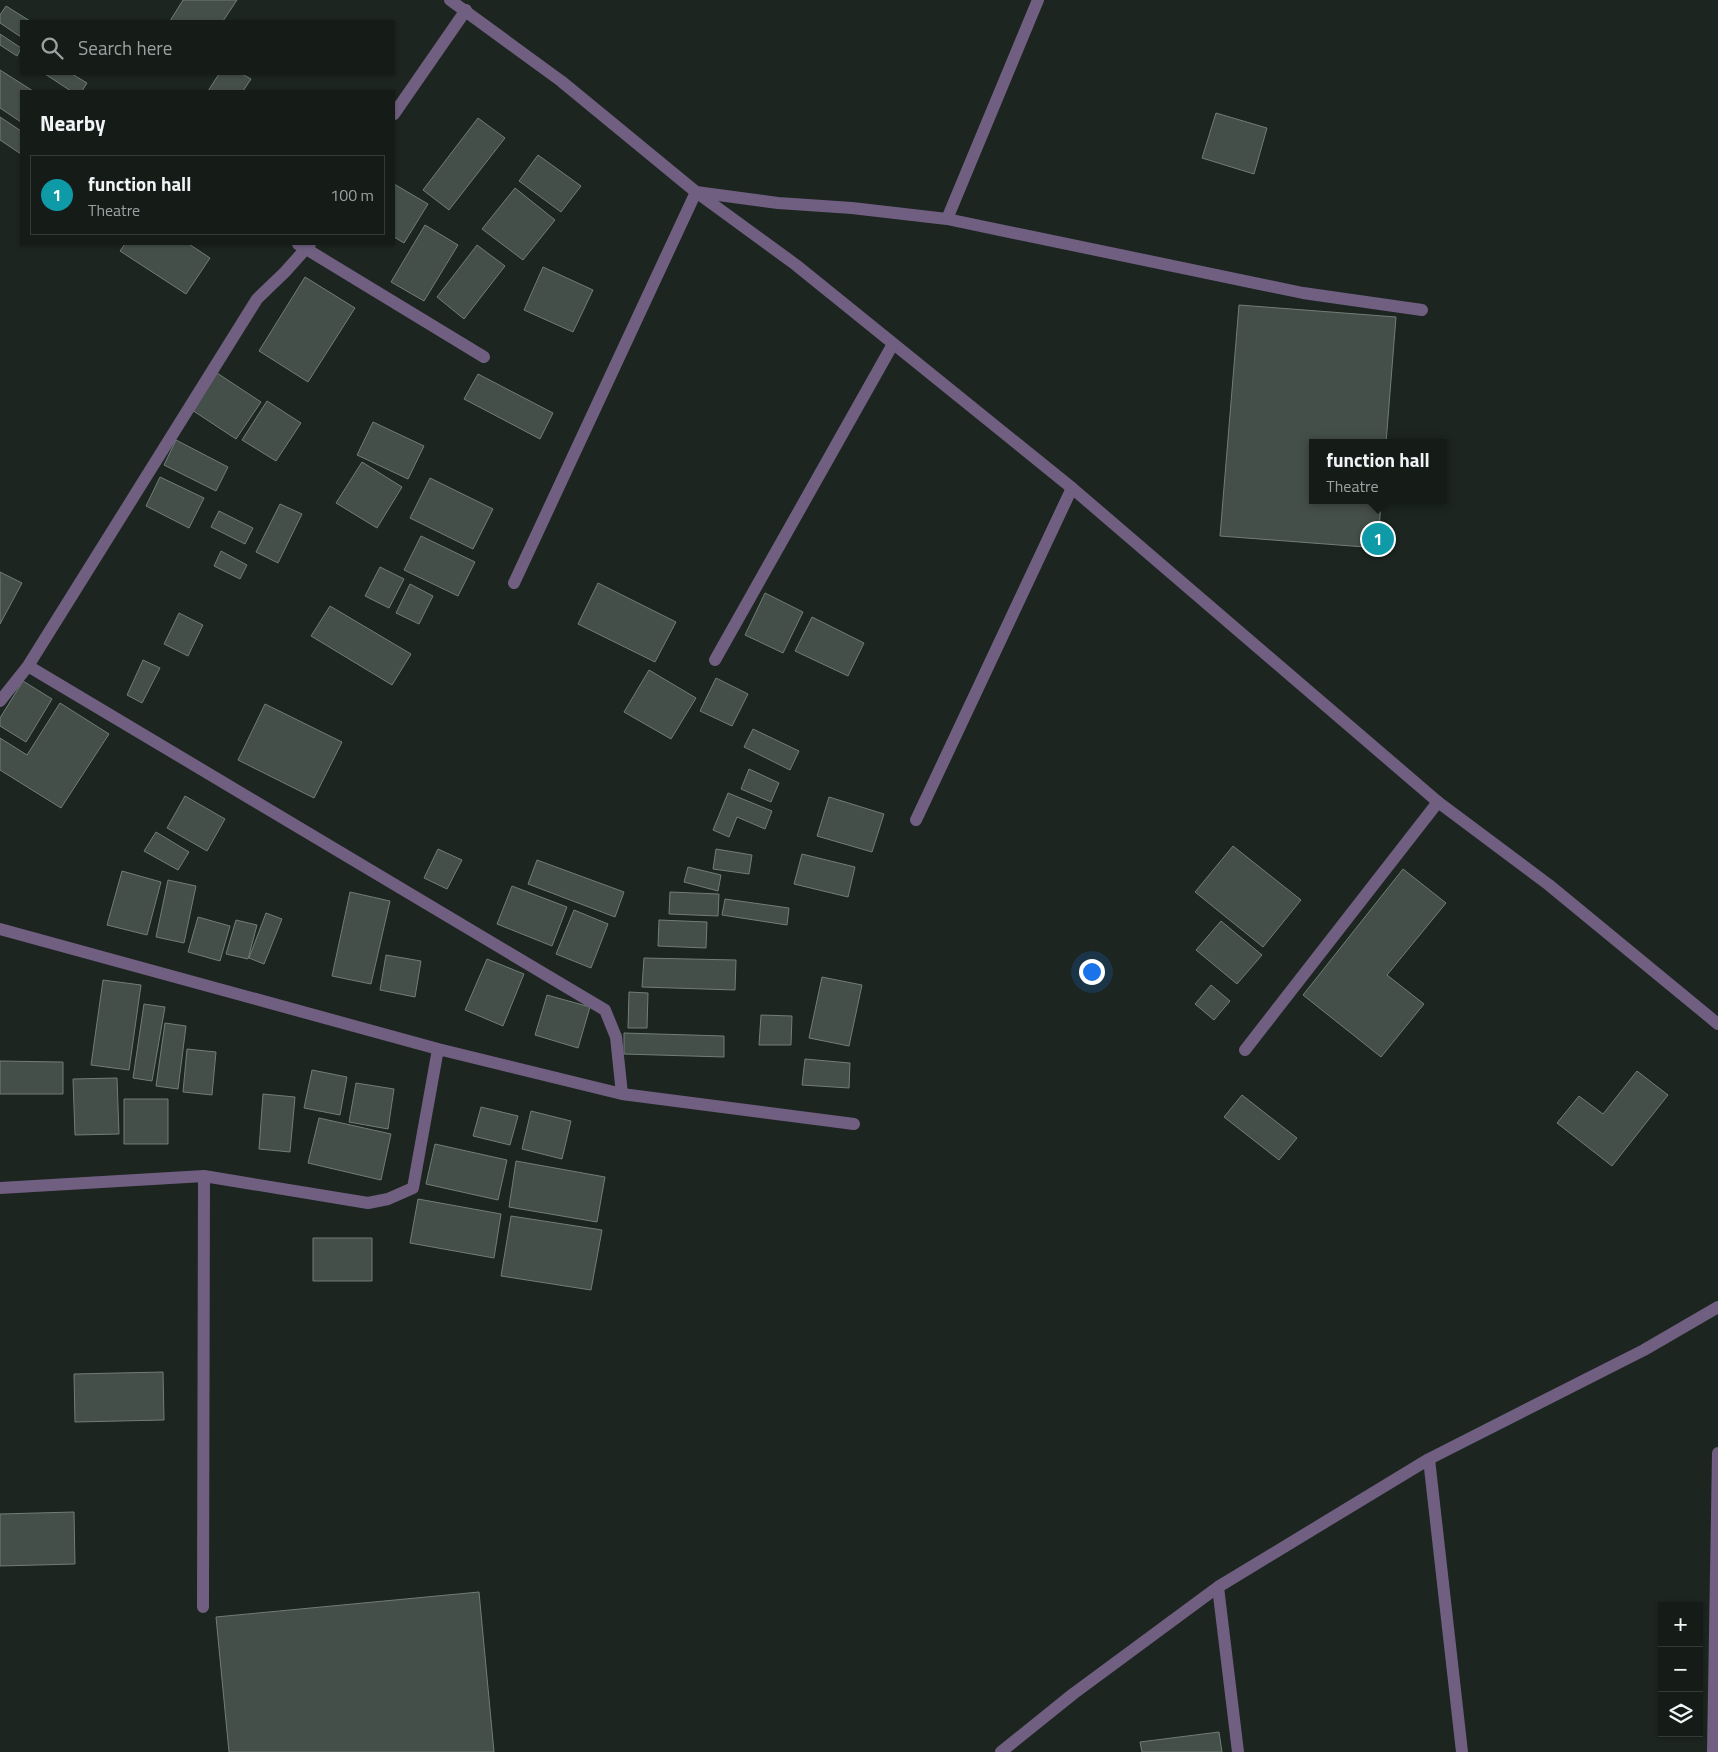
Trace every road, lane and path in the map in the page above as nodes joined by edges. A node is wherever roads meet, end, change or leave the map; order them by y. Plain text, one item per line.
1 (450, 0) edge
2 (1038, 0) edge
3 (466, 10) junction
4 (395, 113) edge
5 (696, 192) junction
6 (947, 218) junction
7 (304, 246) edge
8 (1422, 310) dead end
9 (893, 344) junction
10 (484, 357) dead end
11 (1072, 488) junction
12 (514, 583) dead end
13 (715, 660) dead end
14 (28, 666) junction
15 (0, 701) edge
16 (1438, 802) junction
17 (916, 820) dead end
18 (0, 929) edge
19 (1718, 1024) edge
20 (438, 1049) junction
21 (1245, 1050) dead end
22 (622, 1094) junction
23 (854, 1124) dead end
24 (204, 1176) junction
25 (0, 1188) edge
26 (1718, 1307) edge
27 (1718, 1453) edge
28 (1429, 1459) junction
29 (1218, 1587) junction
30 (203, 1607) dead end
31 (1001, 1752) edge
32 (1238, 1752) edge
33 (1462, 1752) edge
34 (1713, 1752) edge

1 - 3 street
2 - 6 street
3 - 4 street
3 - 5 street
5 - 6 street
5 - 9 street
5 - 12 street
6 - 8 street
7 - 10 street
7 - 14 street
9 - 11 street
9 - 13 street
11 - 16 street
11 - 17 street
14 - 15 street
14 - 22 street
16 - 19 street
16 - 21 street
18 - 20 street
20 - 22 street
20 - 24 street
22 - 23 street
24 - 25 street
24 - 30 street
26 - 28 street
27 - 34 street
28 - 29 street
28 - 33 street
29 - 31 street
29 - 32 street

